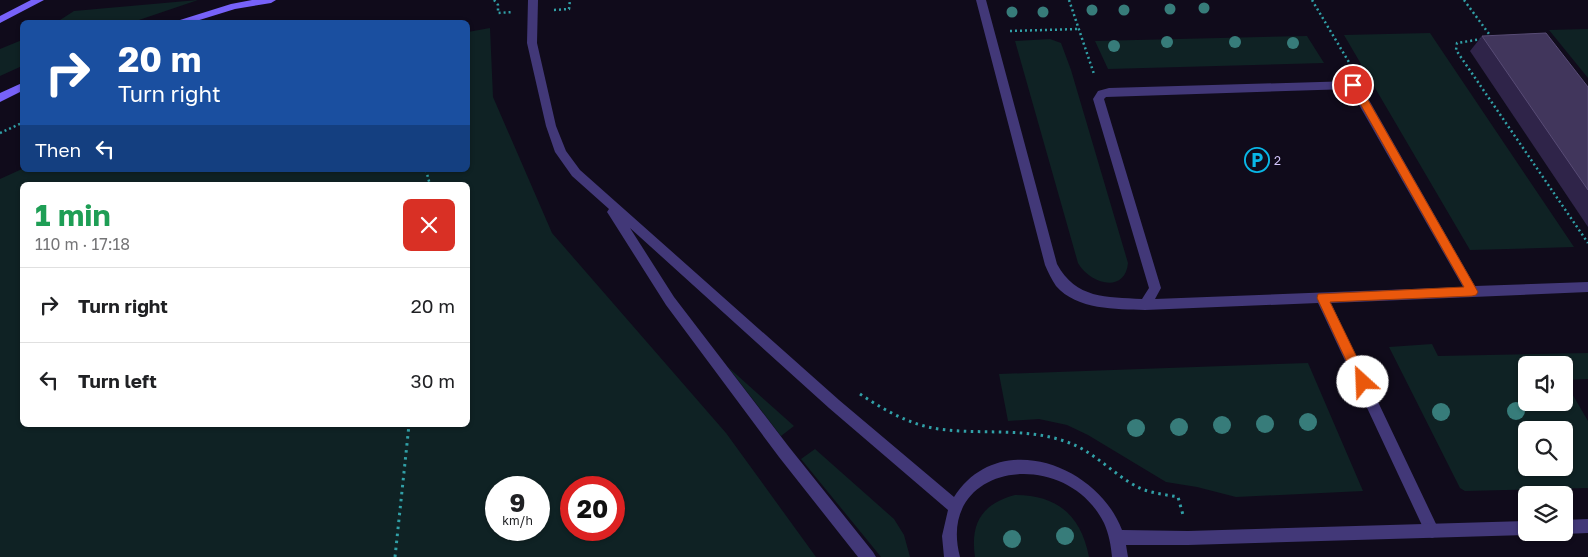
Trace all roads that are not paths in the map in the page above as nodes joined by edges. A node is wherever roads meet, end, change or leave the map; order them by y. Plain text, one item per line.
1 (39, 0) edge
2 (271, 0) edge
3 (533, 0) edge
4 (981, 0) edge
5 (0, 20) edge
6 (190, 20) edge
7 (20, 88) edge
8 (0, 98) edge
9 (605, 199) junction
10 (1588, 288) edge
11 (1472, 292) junction
12 (1322, 298) junction
13 (1145, 305) junction
14 (955, 507) junction
15 (1573, 526) edge
16 (1588, 526) edge
17 (1518, 528) edge
18 (1432, 531) junction
19 (1117, 537) junction
20 (868, 557) edge
21 (952, 557) edge
22 (1120, 557) edge

1 - 5 street
2 - 6 street
3 - 9 street
4 - 13 street
7 - 8 street
9 - 14 street
9 - 20 street
10 - 11 street
11 - 12 street
11 - 13 street
12 - 13 street
12 - 18 street
14 - 19 street
14 - 21 street
15 - 16 street
17 - 18 street
18 - 19 street
19 - 22 street

